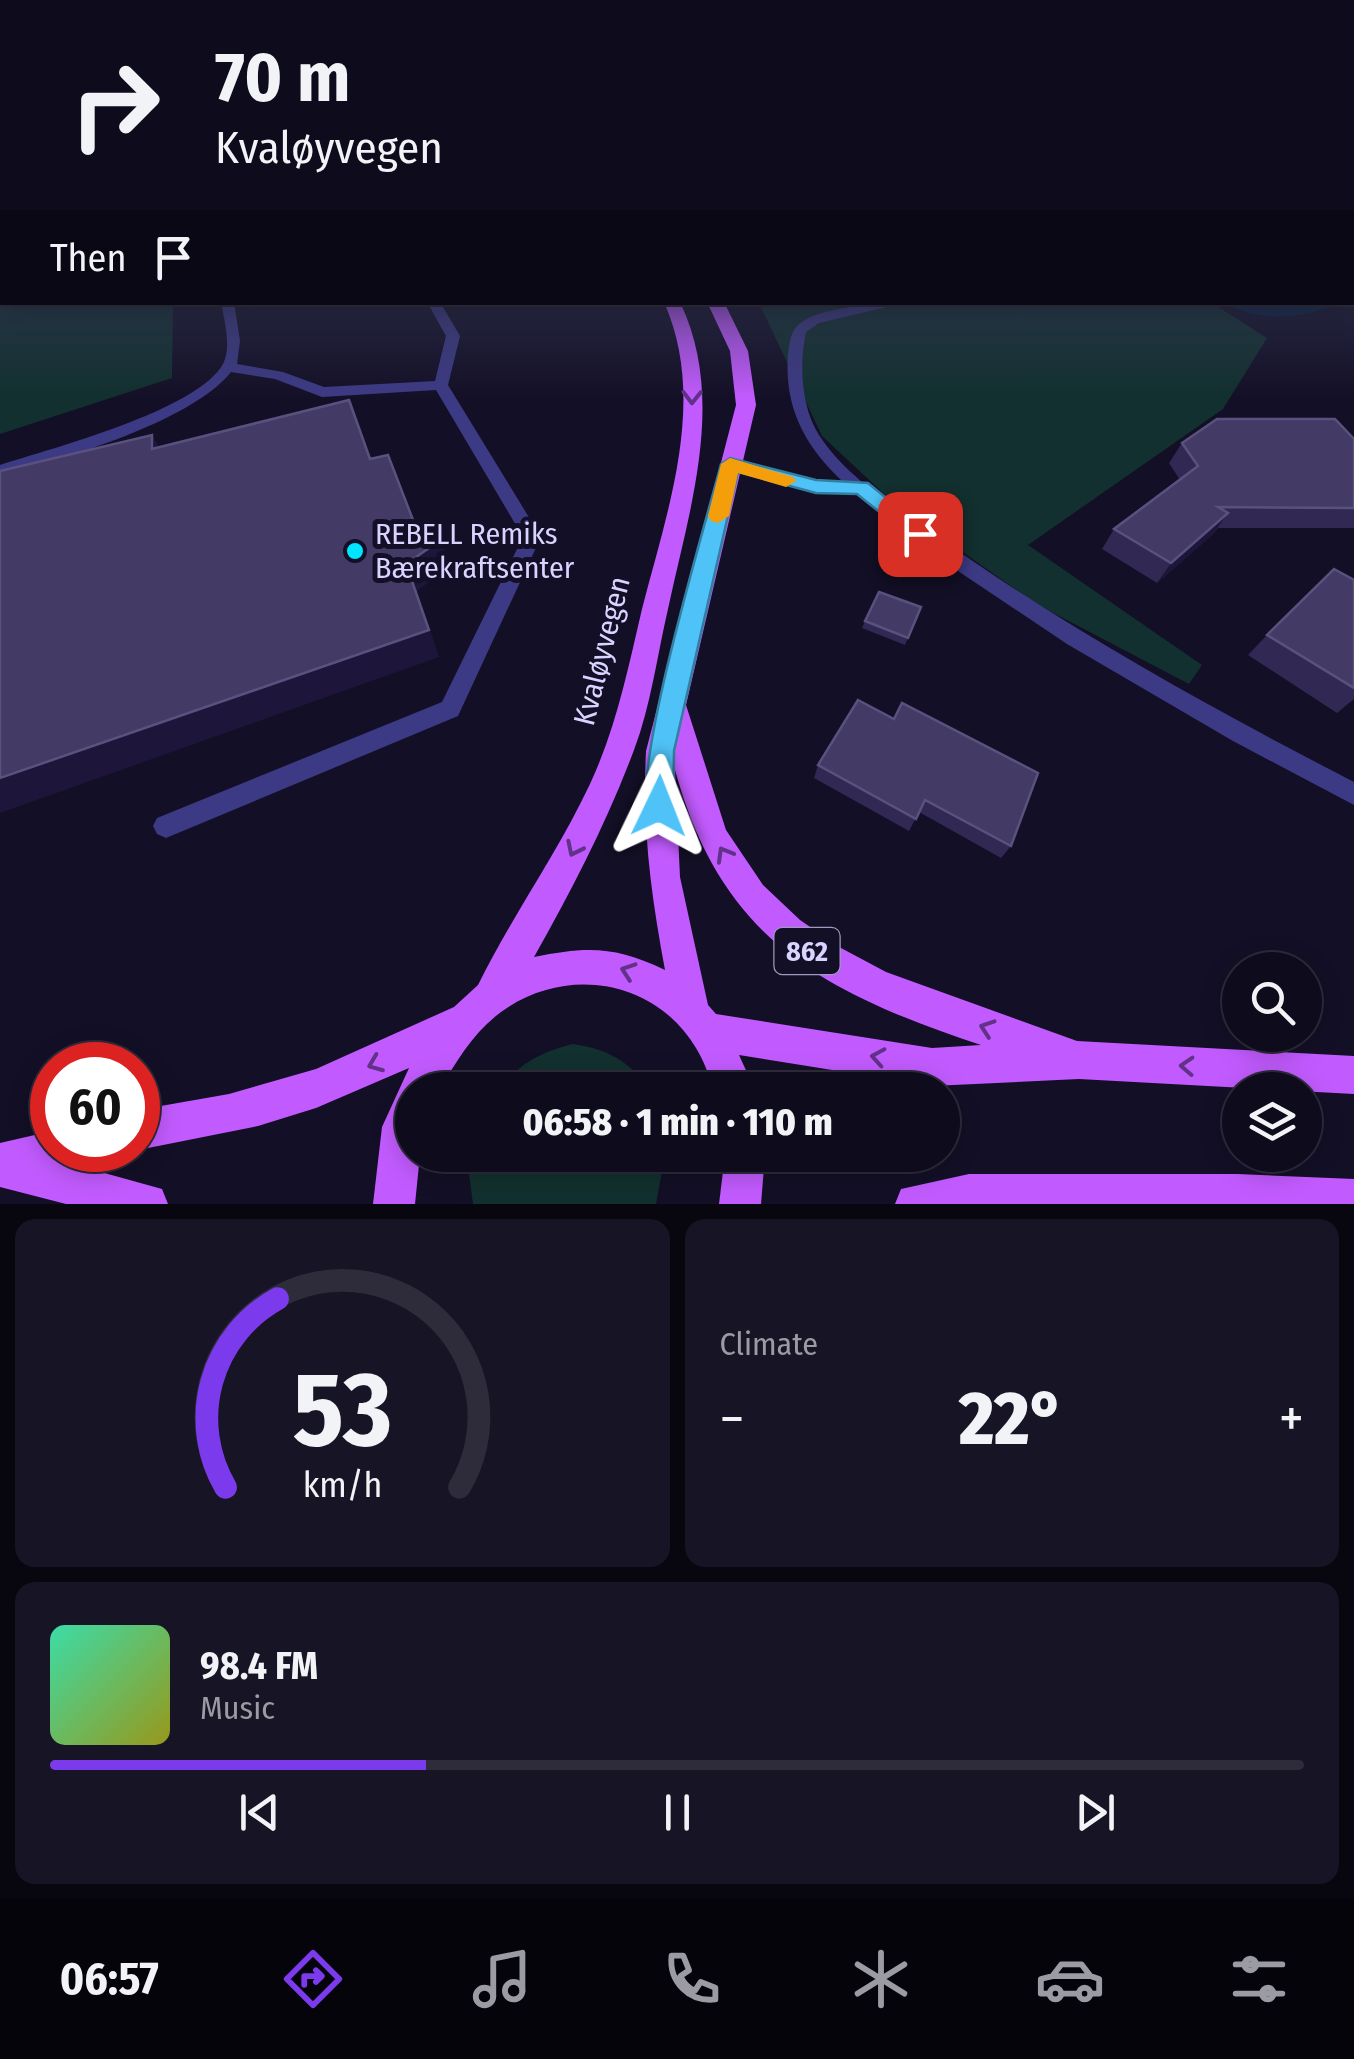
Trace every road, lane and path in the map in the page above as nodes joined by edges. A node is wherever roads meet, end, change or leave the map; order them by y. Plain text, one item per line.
1 (227, 305) edge
2 (435, 305) edge
3 (673, 305) edge
4 (717, 305) edge
5 (888, 305) edge
6 (228, 368) junction
7 (441, 385) junction
8 (730, 464) junction
9 (0, 471) edge
10 (862, 488) junction
11 (672, 698) junction
12 (1354, 794) edge
13 (166, 826) dead end
14 (493, 994) junction
15 (699, 1019) junction
16 (462, 1020) junction
17 (1079, 1060) junction
18 (425, 1072) edge
19 (726, 1072) edge
20 (1354, 1075) edge
21 (160, 1126) edge
22 (30, 1157) edge
23 (0, 1165) edge
24 (397, 1172) edge
25 (743, 1172) edge
26 (1354, 1200) edge
27 (146, 1204) edge
28 (394, 1204) edge
29 (740, 1204) edge
30 (916, 1204) edge

1 - 6 lane
2 - 7 lane
3 -> 14 main road, Kvaløyvegen / 862
4 - 8 main road, 862
5 - 10 lane
6 - 7 lane
6 - 9 lane
7 - 13 lane
8 - 10 lane
8 - 11 main road, 862
10 - 12 lane
11 - 15 main road, 862
17 -> 11 main road, 862
15 -> 14 main road, 862
14 - 16 main road, 862
17 -> 15 main road, 862
15 - 19 main road, 862
16 - 18 main road, 862
16 -> 21 main road, 862
20 -> 17 main road, 862
22 - 23 main road
23 - 27 main road
24 - 28 main road
25 - 29 main road
26 - 30 main road

